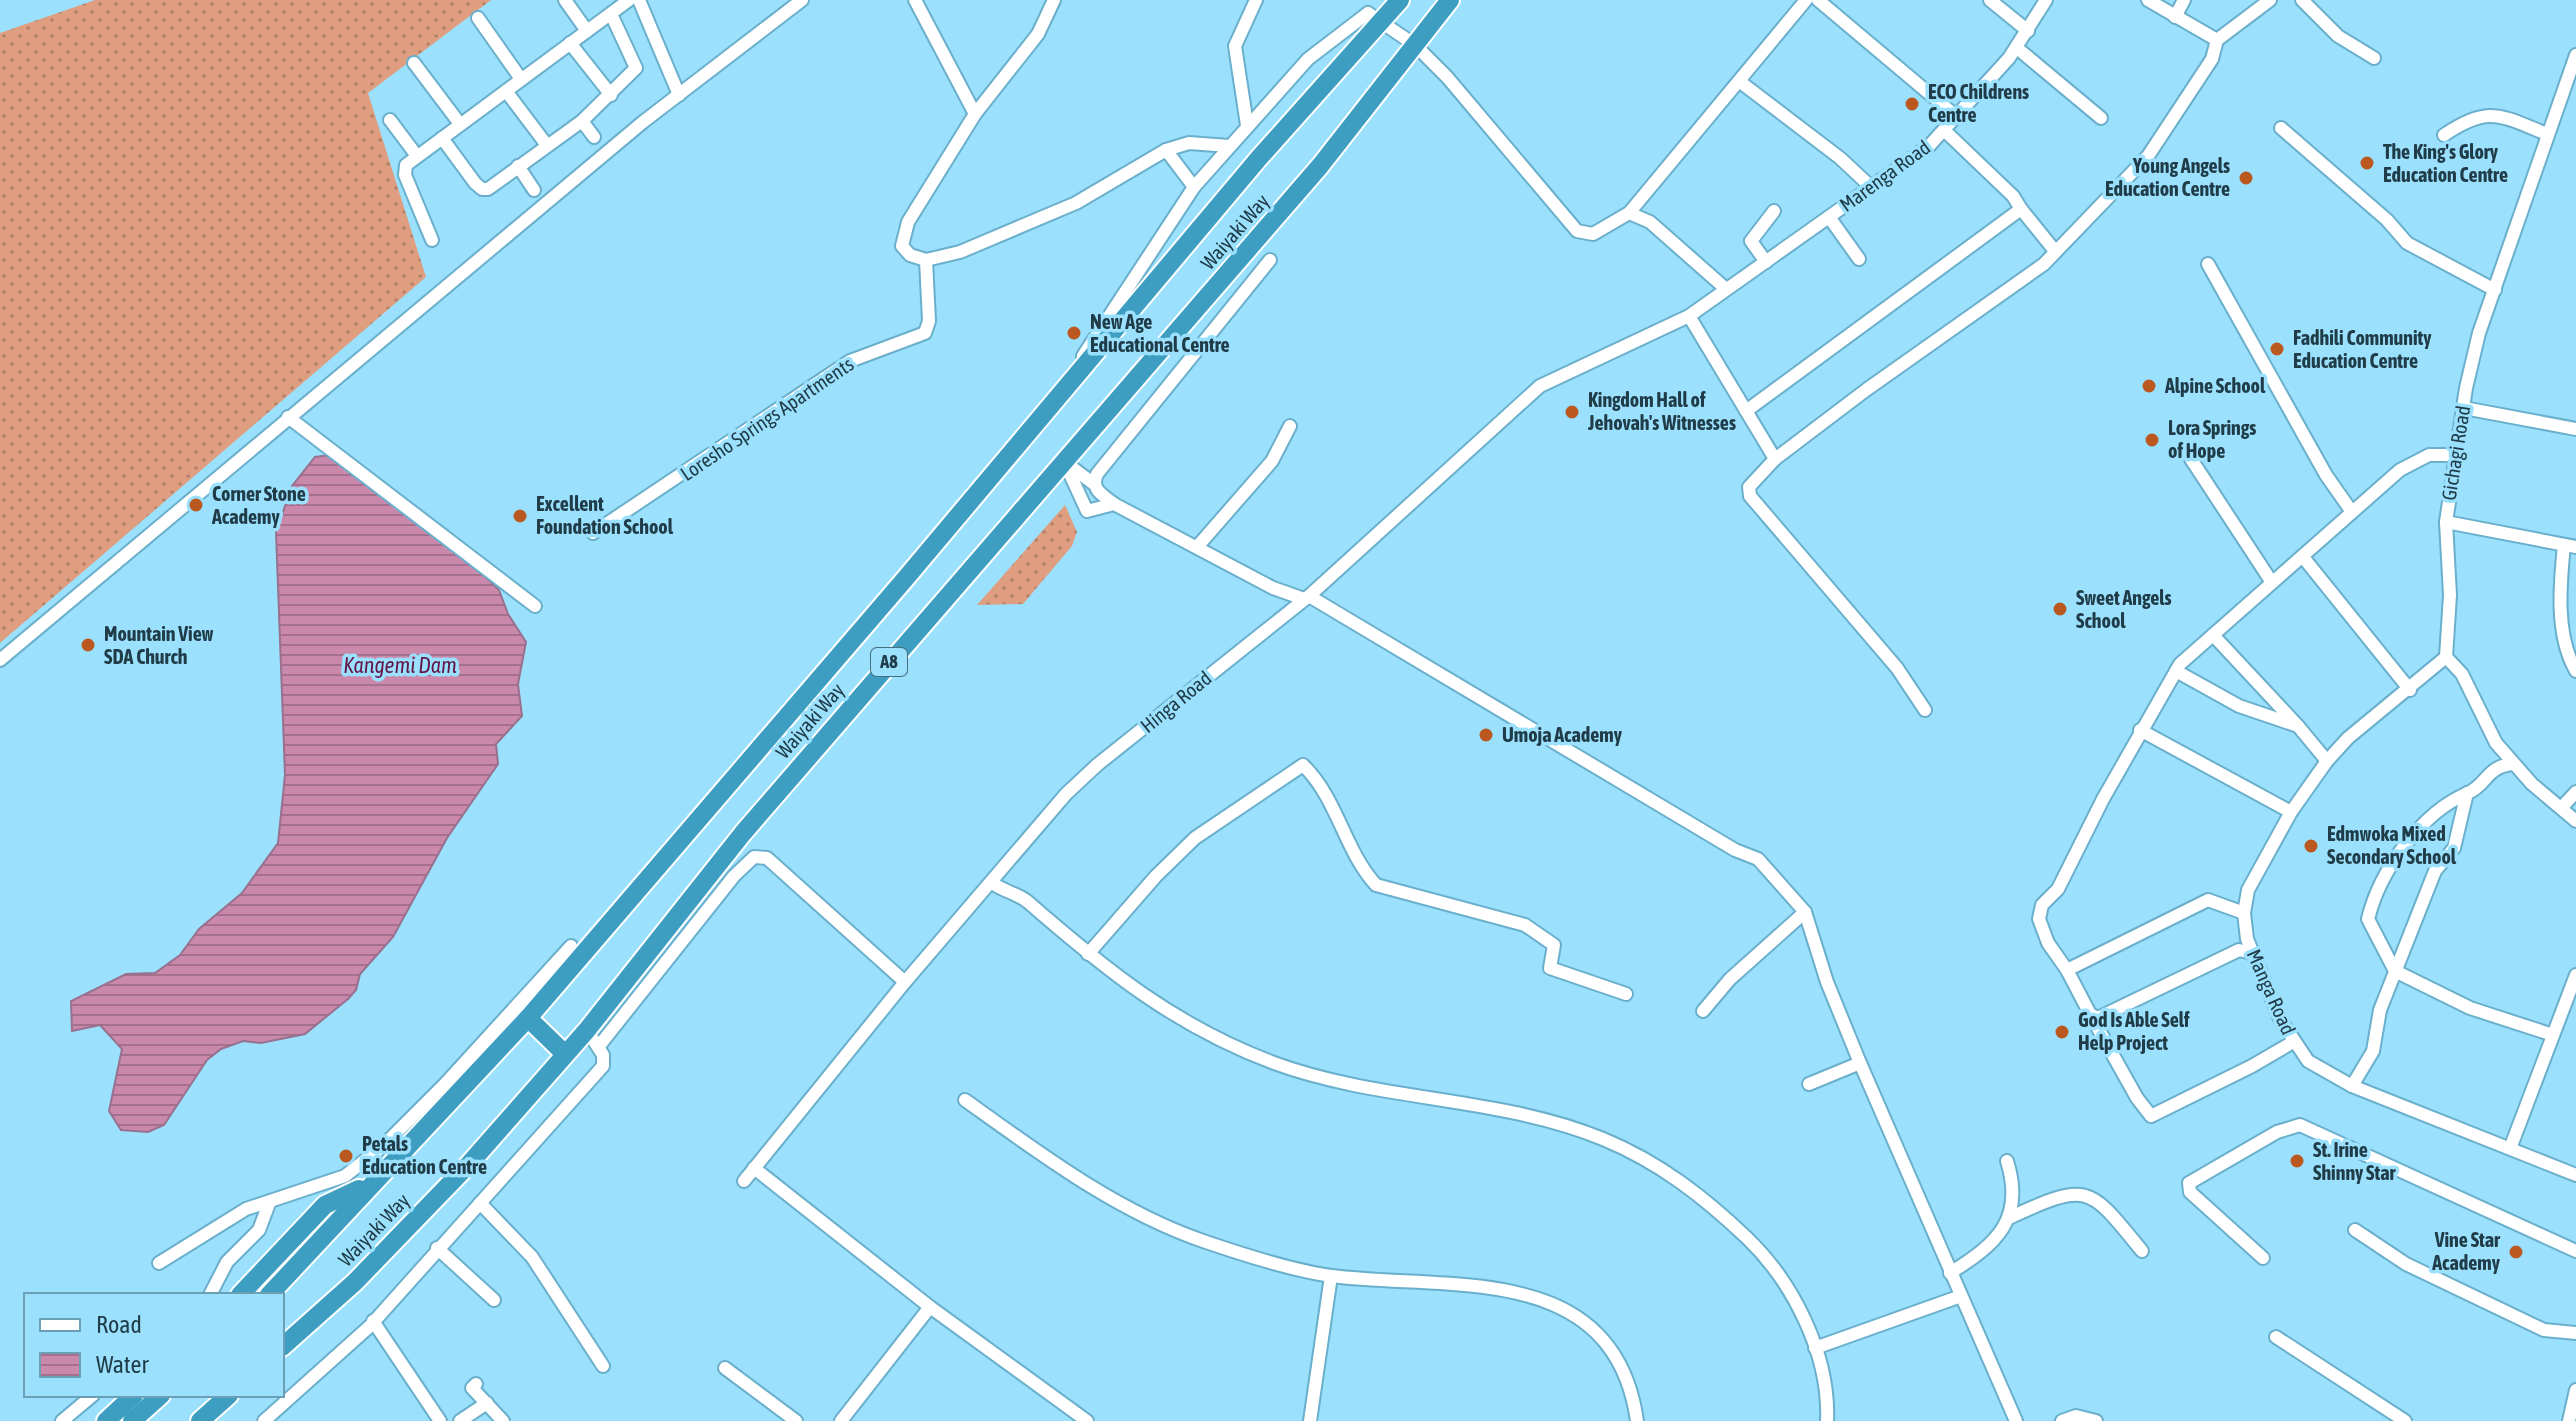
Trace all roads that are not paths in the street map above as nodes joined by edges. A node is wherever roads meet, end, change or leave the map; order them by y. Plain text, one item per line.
1 (565, 0) edge
2 (629, 0) edge
3 (639, 0) edge
4 (802, 0) edge
5 (915, 0) edge
6 (1054, 0) edge
7 (1256, 0) edge
8 (1377, 0) edge
9 (1400, 0) edge
10 (1450, 0) edge
11 (1806, 0) edge
12 (1818, 0) edge
13 (1990, 0) edge
14 (2046, 0) edge
15 (2148, 0) edge
16 (2184, 0) edge
17 (2270, 0) edge
18 (2302, 0) edge
19 (611, 14) junction
20 (1375, 17) junction
21 (2175, 17) junction
22 (478, 18) dead end
23 (587, 31) junction
24 (2028, 31) junction
25 (2217, 40) junction
26 (570, 43) junction
27 (1415, 45) junction
28 (2017, 48) junction
29 (2576, 55) edge
30 (2374, 58) dead end
31 (414, 63) dead end
32 (521, 79) junction
33 (1739, 81) junction
34 (506, 91) junction
35 (611, 95) junction
36 (679, 95) junction
37 (975, 114) junction
38 (1957, 117) junction
39 (2101, 118) dead end
40 (390, 120) dead end
41 (582, 121) junction
42 (460, 124) junction
43 (1247, 125) junction
44 (2281, 128) dead end
45 (1945, 131) junction
46 (2547, 134) junction
47 (2444, 135) dead end
48 (594, 137) dead end
49 (442, 138) junction
50 (546, 144) junction
51 (1229, 146) junction
52 (1166, 150) junction
53 (417, 156) junction
54 (518, 166) junction
55 (1194, 187) junction
56 (1871, 187) junction
57 (534, 190) dead end
58 (2021, 209) junction
59 (1774, 211) dead end
60 (1629, 213) junction
61 (1829, 217) junction
62 (432, 240) dead end
63 (2055, 251) junction
64 (1859, 259) dead end
65 (926, 260) junction
66 (1270, 260) dead end
67 (1766, 262) junction
68 (2208, 264) dead end
69 (1726, 289) junction
70 (2495, 290) junction
71 (1689, 316) junction
72 (1058, 393) junction
73 (2464, 408) junction
74 (1746, 411) junction
75 (288, 417) junction
76 (1290, 426) dead end
77 (2576, 429) edge
78 (2455, 455) junction
79 (1775, 459) junction
80 (2191, 459) dead end
81 (1064, 461) junction
82 (1094, 484) junction
83 (1114, 504) junction
84 (2352, 512) junction
85 (2446, 522) junction
86 (593, 533) dead end
87 (2570, 546) edge
88 (1197, 547) junction
89 (2303, 557) junction
90 (2271, 581) junction
91 (1306, 598) junction
92 (535, 606) dead end
93 (2213, 635) junction
94 (2446, 657) junction
95 (0, 660) edge
96 (2176, 671) junction
97 (2576, 671) edge
98 (2410, 690) junction
99 (1925, 710) dead end
100 (2298, 726) junction
101 (2140, 730) junction
102 (2327, 761) junction
103 (2512, 764) junction
104 (2576, 792) edge
105 (2467, 793) junction
106 (2562, 807) junction
107 (2291, 812) junction
108 (2576, 821) edge
109 (719, 863) junction
110 (734, 876) junction
111 (991, 882) junction
112 (1805, 912) junction
113 (2244, 913) junction
114 (571, 946) dead end
115 (2252, 953) junction
116 (1088, 954) junction
117 (2067, 970) junction
118 (2395, 971) junction
119 (2576, 975) edge
120 (905, 982) junction
121 (1626, 994) dead end
122 (1703, 1011) dead end
123 (2090, 1014) junction
124 (528, 1018) junction
125 (587, 1030) junction
126 (2553, 1035) junction
127 (2293, 1042) junction
128 (599, 1046) junction
129 (565, 1054) junction
130 (1860, 1063) junction
131 (1809, 1084) dead end
132 (2352, 1086) junction
133 (965, 1100) dead end
134 (2511, 1146) junction
135 (2007, 1161) dead end
136 (754, 1168) junction
137 (2576, 1175) edge
138 (744, 1181) dead end
139 (370, 1184) junction
140 (270, 1201) junction
141 (480, 1203) junction
142 (2011, 1217) junction
143 (2355, 1230) dead end
144 (437, 1248) junction
145 (2142, 1251) dead end
146 (2576, 1251) edge
147 (2263, 1258) dead end
148 (159, 1263) dead end
149 (1950, 1273) junction
150 (1331, 1276) junction
151 (211, 1293) edge
152 (242, 1293) edge
153 (271, 1293) edge
154 (1961, 1296) junction
155 (494, 1300) dead end
156 (930, 1307) junction
157 (373, 1321) junction
158 (2576, 1333) edge
159 (2276, 1337) dead end
160 (284, 1345) edge
161 (1815, 1348) junction
162 (603, 1366) dead end
163 (725, 1368) dead end
164 (476, 1384) dead end
165 (2576, 1390) edge
166 (91, 1397) edge
167 (132, 1397) edge
168 (159, 1397) edge
169 (227, 1397) edge
170 (487, 1403) junction
171 (62, 1421) edge
172 (106, 1421) edge
173 (132, 1421) edge
174 (200, 1421) edge
175 (264, 1421) edge
176 (440, 1421) edge
177 (460, 1421) edge
178 (503, 1421) edge
179 (796, 1421) edge
180 (841, 1421) edge
181 (1087, 1421) edge
182 (1310, 1421) edge
183 (1637, 1421) edge
184 (1827, 1421) edge
185 (2016, 1421) edge
186 (2062, 1421) edge
187 (2096, 1421) edge
188 (2405, 1421) edge
189 (2569, 1421) edge

1 - 23 street
2 - 19 street
3 - 36 street
4 - 36 street
5 - 37 street
6 - 37 street
7 - 43 street
8 - 20 street
9 - 20 highway, Waiyaki Way / A8
10 - 27 highway, Waiyaki Way / A8
11 - 33 street
12 - 38 street
13 - 24 street
14 - 24 street, Marenga Road
15 - 21 street
16 - 21 street
17 - 25 street
18 - 30 street
19 - 23 street
19 - 35 street
20 - 27 street
20 - 43 street
20 - 72 highway, Waiyaki Way / A8
21 - 25 street
22 - 32 street
23 - 26 street
24 - 28 street, Marenga Road
25 - 63 street
26 - 32 street
26 - 35 street
27 - 60 street
27 - 81 highway, Waiyaki Way / A8
28 - 38 street, Marenga Road
28 - 39 street
29 - 46 street, Gichagi Road
31 - 42 street
32 - 34 street
33 - 56 street
33 - 60 street
34 - 42 street
34 - 50 street
35 - 41 street
36 - 75 street
37 - 65 street
38 - 45 street, Marenga Road
40 - 53 street
41 - 48 street
41 - 50 street
42 - 49 street
43 - 51 street
44 - 70 street
45 - 56 street, Marenga Road
45 - 58 street
46 - 47 street
46 - 70 street, Gichagi Road
49 - 53 street
49 - 54 street
50 - 54 street
51 - 52 street
51 - 55 street
52 - 55 street
52 - 65 street
53 - 62 street
54 - 57 street
55 - 72 street
56 - 61 street, Marenga Road
58 - 63 street
58 - 74 street
59 - 67 street
60 - 69 street
61 - 64 street
61 - 67 street, Marenga Road
63 - 79 street
65 - 86 street, Loresho Springs Apartments
66 - 82 street
67 - 69 street, Marenga Road
68 - 84 street
69 - 71 street, Marenga Road
70 - 73 street, Gichagi Road
71 - 74 street
71 - 91 street, Hinga Road
72 - 124 highway, Waiyaki Way / A8
73 - 77 street
73 - 78 street, Gichagi Road
74 - 79 street
75 - 92 street
75 - 95 street
76 - 88 street
78 - 84 street
78 - 85 street, Gichagi Road
79 - 99 street
80 - 90 street
81 - 82 street
81 - 83 street
81 - 109 highway, Waiyaki Way / A8
82 - 83 street
83 - 88 street
84 - 89 street
85 - 87 street
85 - 94 street, Gichagi Road
87 - 97 street
88 - 91 street
89 - 90 street
89 - 98 street
90 - 93 street
91 - 111 street, Hinga Road
91 - 112 street
93 - 96 street
93 - 100 street
94 - 98 street, Manga Road
94 - 103 street
96 - 100 street
96 - 101 street
98 - 102 street, Manga Road
100 - 102 street
101 - 107 street
101 - 117 street
102 - 107 street, Manga Road
103 - 105 street
103 - 106 street
104 - 106 street
105 - 118 street
105 - 118 street
106 - 108 street
107 - 113 street, Manga Road
109 - 110 street
109 - 125 highway, Waiyaki Way / A8
110 - 120 street
110 - 128 street
111 - 116 street
111 - 120 street, Hinga Road
112 - 122 street
112 - 130 street
113 - 115 street, Manga Road
113 - 117 street
114 - 140 street
115 - 123 street
115 - 127 street, Manga Road
116 - 121 street
116 - 161 street
117 - 123 street
118 - 126 street
118 - 132 street
119 - 126 street
120 - 136 street, Hinga Road
123 - 127 street
124 - 129 highway
124 - 139 highway, Waiyaki Way / A8
125 - 128 street
125 - 129 highway, Waiyaki Way / A8
126 - 134 street
127 - 132 street, Manga Road
128 - 141 street
129 - 160 highway, Waiyaki Way / A8
130 - 131 street
130 - 149 street
132 - 134 street, Manga Road
133 - 150 street
134 - 137 street, Manga Road
135 - 142 street
136 - 138 street, Hinga Road
136 - 156 street
139 - 152 highway
139 - 153 highway, Waiyaki Way / A8
140 - 148 street
140 - 151 street
141 - 144 street
141 - 162 street
142 - 145 street
142 - 149 street
143 - 158 street
144 - 155 street
144 - 157 street
146 - 147 street
149 - 154 street
150 - 182 street
150 - 183 street
154 - 161 street
154 - 185 street
156 - 180 street
156 - 181 street
157 - 175 street
157 - 176 street
159 - 188 street
161 - 184 street
163 - 179 street
164 - 170 street
165 - 189 street
166 - 171 street
167 - 172 highway
168 - 173 highway
169 - 174 highway
170 - 177 street
170 - 178 street
186 - 187 street

